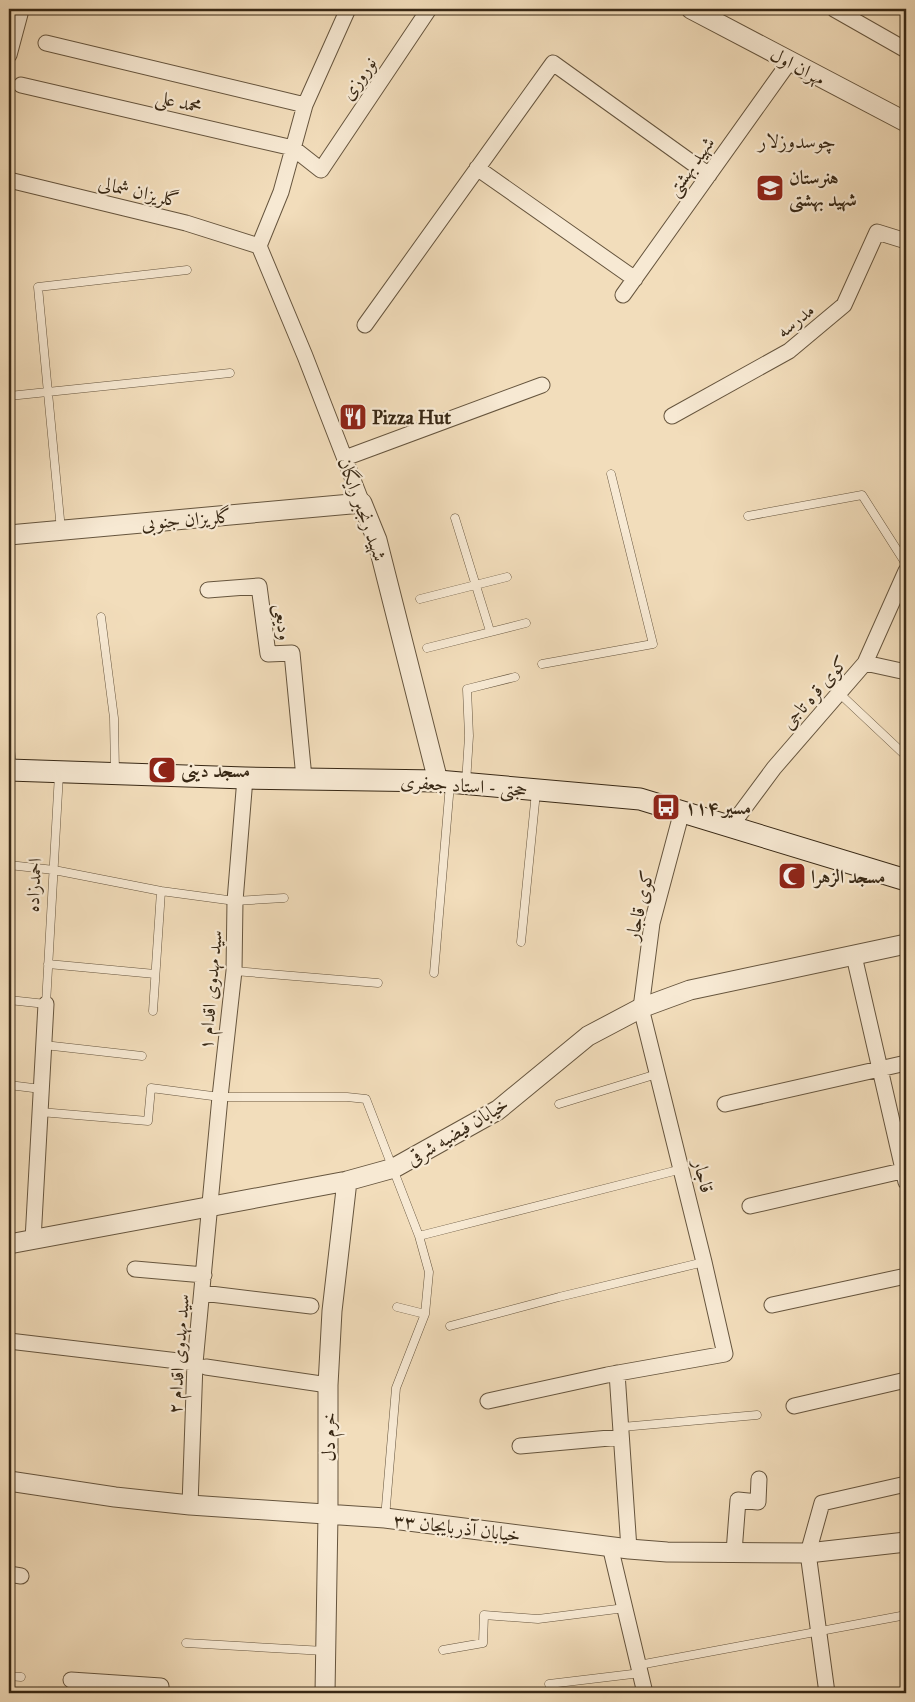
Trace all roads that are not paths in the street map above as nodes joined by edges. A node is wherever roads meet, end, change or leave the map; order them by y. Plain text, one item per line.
1 (348, 9) edge
2 (428, 9) edge
3 (691, 9) edge
4 (834, 9) edge
5 (20, 14) dead end
6 (46, 43) dead end
7 (906, 50) edge
8 (9, 56) edge
9 (790, 61) junction
10 (21, 85) dead end
11 (304, 104) junction
12 (906, 122) edge
13 (292, 148) junction
14 (478, 168) junction
15 (321, 170) joint
16 (709, 175) junction
17 (9, 180) edge
18 (906, 241) edge
19 (259, 246) junction
20 (187, 270) dead end
21 (635, 279) junction
22 (623, 295) dead end
23 (365, 325) dead end
24 (230, 373) dead end
25 (542, 385) dead end
26 (48, 392) junction
27 (9, 396) edge
28 (672, 416) dead end
29 (345, 458) junction
30 (611, 474) dead end
31 (362, 502) junction
32 (748, 516) dead end
33 (455, 518) dead end
34 (60, 530) junction
35 (9, 535) edge
36 (906, 564) edge
37 (906, 571) edge
38 (507, 577) dead end
39 (476, 586) junction
40 (208, 590) dead end
41 (420, 599) dead end
42 (101, 617) dead end
43 (526, 623) dead end
44 (490, 631) junction
45 (427, 648) dead end
46 (865, 663) junction
47 (542, 664) dead end
48 (906, 672) edge
49 (514, 677) dead end
50 (839, 694) junction
51 (9, 735) edge
52 (906, 756) edge
53 (10, 770) edge
54 (60, 772) junction
55 (115, 773) junction
56 (244, 778) junction
57 (304, 778) junction
58 (451, 782) junction
59 (536, 790) junction
60 (682, 812) junction
61 (732, 826) junction
62 (9, 865) edge
63 (54, 870) junction
64 (906, 880) edge
65 (161, 891) junction
66 (284, 898) dead end
67 (235, 901) junction
68 (521, 942) dead end
69 (906, 944) edge
70 (854, 956) junction
71 (48, 964) junction
72 (234, 971) junction
73 (155, 974) junction
74 (434, 974) dead end
75 (378, 983) dead end
76 (9, 1000) edge
77 (46, 1004) junction
78 (641, 1008) junction
79 (153, 1011) dead end
80 (44, 1044) junction
81 (142, 1056) dead end
82 (906, 1063) edge
83 (879, 1069) junction
84 (657, 1074) junction
85 (9, 1086) edge
86 (41, 1089) junction
87 (220, 1097) junction
88 (558, 1104) dead end
89 (725, 1104) dead end
90 (40, 1112) junction
91 (394, 1168) junction
92 (682, 1169) junction
93 (905, 1174) edge
94 (347, 1181) junction
95 (211, 1205) junction
96 (750, 1206) dead end
97 (419, 1236) junction
98 (33, 1240) junction
99 (9, 1244) edge
100 (704, 1262) junction
101 (135, 1269) dead end
102 (204, 1274) junction
103 (906, 1276) edge
104 (202, 1293) junction
105 (772, 1305) dead end
106 (311, 1306) dead end
107 (397, 1307) dead end
108 (424, 1314) junction
109 (450, 1326) dead end
110 (9, 1341) edge
111 (201, 1365) junction
112 (617, 1373) junction
113 (906, 1380) edge
114 (328, 1385) junction
115 (488, 1401) dead end
116 (794, 1406) dead end
117 (757, 1415) dead end
118 (622, 1432) junction
119 (520, 1446) dead end
120 (759, 1479) dead end
121 (9, 1481) edge
122 (906, 1484) edge
123 (190, 1505) junction
124 (328, 1514) junction
125 (385, 1518) junction
126 (906, 1542) edge
127 (610, 1546) junction
128 (629, 1549) junction
129 (734, 1552) junction
130 (808, 1553) junction
131 (625, 1608) junction
132 (906, 1615) edge
133 (819, 1631) junction
134 (186, 1643) dead end
135 (443, 1650) dead end
136 (326, 1651) junction
137 (640, 1669) junction
138 (9, 1676) edge
139 (21, 1677) dead end
140 (71, 1680) dead end
141 (549, 1684) dead end
142 (161, 1693) edge
143 (325, 1693) edge
144 (645, 1693) edge
145 (827, 1693) edge

1 - 11 street
2 - 15 street, نوروزی
3 - 9 street, مهران اول
4 - 7 street
5 - 8 street
6 - 11 street
9 - 12 street, مهران اول
9 - 16 street, شهید بهشتی
10 - 13 street, محمد علی
11 - 13 street
13 - 15 street, محمد علی
13 - 19 street
14 - 16 street
14 - 21 street
14 - 23 street
16 - 21 street, شهید بهشتی
17 - 19 street, گلریزان شمالی
18 - 28 street, مدرسه
19 - 29 street, شهید رنجبر رایگان
20 - 26 lane
21 - 22 street, شهید بهشتی
24 - 26 lane
25 - 29 street
26 - 27 lane
26 - 34 lane
29 - 31 street, شهید رنجبر رایگان
30 - 47 lane
31 - 34 street, گلریزان جنوبی
31 - 58 street, شهید رنجبر رایگان
32 - 36 lane
33 - 39 lane
34 - 35 street, گلریزان جنوبی
37 - 46 street, کوی قره تاجی
38 - 39 lane
39 - 41 lane
39 - 44 lane
40 - 57 street, ودیعی
42 - 55 lane
43 - 44 lane
44 - 45 lane
46 - 48 street
46 - 50 street, کوی قره تاجی
49 - 58 lane
50 - 52 lane
50 - 61 street, کوی قره تاجی
51 - 53 lane
53 - 54 main road, حجتی - استاد جعفری
54 - 55 main road, حجتی - استاد جعفری
54 - 63 lane, احمدزاده
55 - 56 main road, حجتی - استاد جعفری
56 - 57 main road, حجتی - استاد جعفری
56 - 67 street, سید مهدوی اقدام ۱
57 - 58 main road, حجتی - استاد جعفری
58 - 59 main road, حجتی - استاد جعفری
58 - 74 lane
59 - 60 main road, حجتی - استاد جعفری
59 - 68 lane
60 - 61 main road, حجتی - استاد جعفری
60 - 78 street, کوی قاجار
61 - 64 main road, حجتی - استاد جعفری
62 - 63 lane
63 - 65 lane
63 - 71 lane, احمدزاده
65 - 67 lane
65 - 73 lane
66 - 67 lane
67 - 72 street, سید مهدوی اقدام ۱
69 - 70 street, خیابان فیضیه شرقی
70 - 78 street, خیابان فیضیه شرقی
70 - 83 street
71 - 73 lane
71 - 77 lane, احمدزاده
72 - 75 lane
72 - 87 street, سید مهدوی اقدام ۱
73 - 79 lane
76 - 77 lane
77 - 80 street, احمدزاده
78 - 84 street, قاجار
78 - 91 street, خیابان فیضیه شرقی
80 - 81 lane
80 - 86 street, احمدزاده
82 - 83 street
83 - 89 street
83 - 93 street
84 - 88 lane
84 - 92 street, قاجار
85 - 86 lane
86 - 90 street, احمدزاده
87 - 90 lane
87 - 91 lane
87 - 95 street, سید مهدوی اقدام ۱
90 - 98 street, احمدزاده
91 - 94 street, خیابان فیضیه شرقی
91 - 97 lane
92 - 97 lane
92 - 100 street, قاجار
93 - 96 street
94 - 95 street, خیابان فیضیه شرقی
94 - 114 street, خرم دل
95 - 98 street, خیابان فیضیه شرقی
95 - 102 street, سید مهدوی اقدام ۲
97 - 108 lane
98 - 99 street, خیابان فیضیه شرقی
100 - 109 lane
100 - 112 street, قاجار
101 - 102 street
102 - 104 street, سید مهدوی اقدام ۲
103 - 105 street
104 - 106 street
104 - 111 street, سید مهدوی اقدام ۲
107 - 108 lane
108 - 125 lane
110 - 111 street
111 - 114 street
111 - 123 street, سید مهدوی اقدام ۲
112 - 115 street
112 - 118 street
113 - 116 street
114 - 124 street, خرم دل
117 - 118 lane
118 - 119 street
118 - 128 street
120 - 129 street
121 - 123 street, خیابان آذربایجان ۳۳
122 - 130 street
123 - 124 street, خیابان آذربایجان ۳۳
124 - 125 street, خیابان آذربایجان ۳۳
124 - 136 street, خرم دل
125 - 127 street, خیابان آذربایجان ۳۳
126 - 130 street, خیابان آذربایجان ۳۳
127 - 128 street, خیابان آذربایجان ۳۳
127 - 131 street
128 - 129 street, خیابان آذربایجان ۳۳
129 - 130 street, خیابان آذربایجان ۳۳
130 - 133 street
131 - 135 lane
131 - 137 street
132 - 133 lane
133 - 137 lane
133 - 145 street
134 - 136 lane
136 - 143 street, خرم دل
137 - 141 lane
137 - 144 street
138 - 139 lane
140 - 142 street

